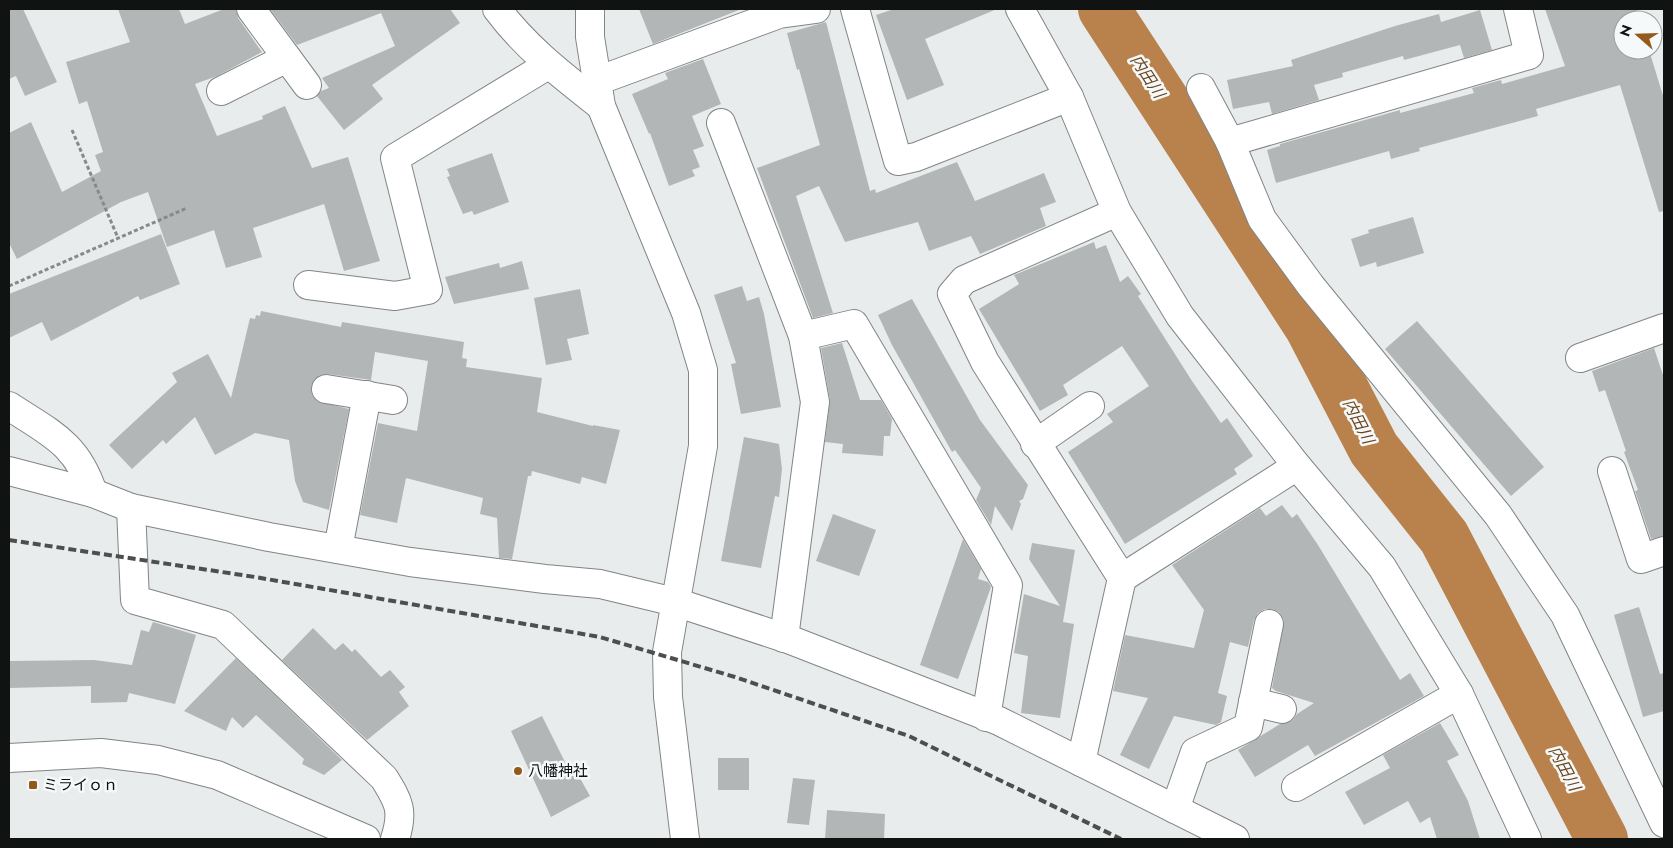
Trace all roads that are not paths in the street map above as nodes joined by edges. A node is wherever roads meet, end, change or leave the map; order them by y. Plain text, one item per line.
1 (251, 9) edge
2 (497, 9) edge
3 (590, 9) edge
4 (816, 9) edge
5 (855, 9) edge
6 (1020, 9) edge
7 (1518, 9) edge
8 (287, 58) junction
9 (548, 65) junction
10 (306, 85) dead end
11 (1201, 88) dead end
12 (220, 91) dead end
13 (599, 94) junction
14 (1068, 97) junction
15 (721, 123) dead end
16 (1230, 142) junction
17 (1117, 212) junction
18 (308, 285) dead end
19 (1664, 328) edge
20 (802, 336) junction
21 (1580, 358) dead end
22 (326, 389) dead end
23 (9, 406) edge
24 (1090, 406) dead end
25 (1035, 444) junction
26 (1297, 466) junction
27 (9, 471) edge
28 (1612, 471) dead end
29 (93, 493) junction
30 (131, 508) junction
31 (338, 549) junction
32 (1664, 551) edge
33 (1122, 578) junction
34 (675, 602) junction
35 (1269, 624) dead end
36 (784, 638) junction
37 (1459, 694) junction
38 (1253, 702) junction
39 (1282, 709) dead end
40 (986, 717) junction
41 (9, 758) edge
42 (1081, 762) junction
43 (1296, 786) dead end
44 (1175, 809) junction
45 (1664, 823) edge
46 (366, 839) edge
47 (395, 839) edge
48 (686, 839) edge
49 (1235, 839) edge
50 (1527, 839) edge

1 - 8 street
2 - 9 street
3 - 13 street
4 - 13 street
5 - 14 street
6 - 14 street
7 - 16 street
8 - 10 street
8 - 12 street
9 - 13 street
9 - 18 street
11 - 16 street
13 - 34 street
14 - 17 street
15 - 20 street
16 - 45 street
17 - 25 street
17 - 26 street
19 - 21 street
20 - 36 street
20 - 40 street
22 - 31 street
23 - 29 street
24 - 25 street
25 - 33 street
26 - 33 street
26 - 37 street
27 - 29 street
28 - 32 street
29 - 30 street
30 - 31 street
30 - 47 street
31 - 34 street
33 - 42 street
34 - 36 street
34 - 48 street
35 - 38 street
36 - 40 street
37 - 43 street
37 - 50 street
38 - 39 street
38 - 44 street
40 - 42 street
41 - 46 street
42 - 44 street
44 - 49 street

